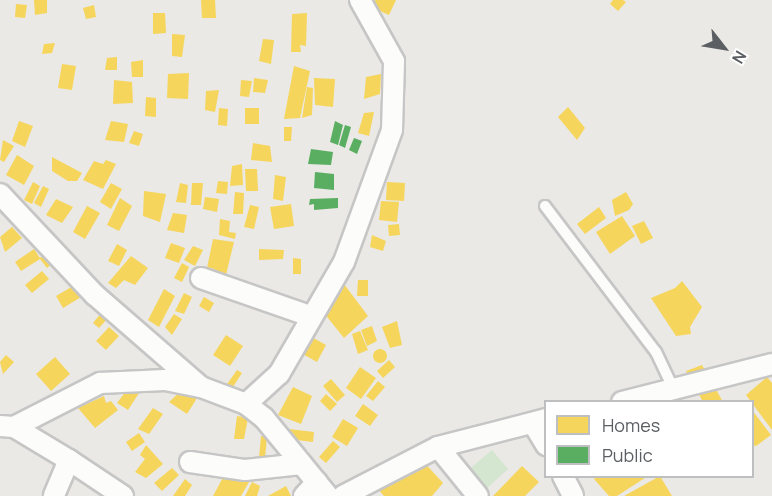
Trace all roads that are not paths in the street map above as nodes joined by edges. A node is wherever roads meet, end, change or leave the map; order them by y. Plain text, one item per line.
1 (360, 0) edge
2 (0, 194) edge
3 (545, 206) dead end
4 (201, 278) dead end
5 (310, 316) junction
6 (772, 364) edge
7 (201, 387) junction
8 (674, 390) junction
9 (631, 400) edge
10 (246, 404) junction
11 (539, 421) edge
12 (7, 426) edge
13 (544, 438) edge
14 (438, 447) junction
15 (69, 460) junction
16 (190, 462) dead end
17 (302, 464) junction
18 (563, 478) edge
19 (316, 492) edge
20 (54, 496) edge
21 (123, 496) edge
22 (343, 496) edge
23 (478, 496) edge
24 (573, 496) edge

1 - 5 street
2 - 7 street
3 - 8 lane
4 - 5 street
5 - 10 street
6 - 8 street
7 - 10 street
7 - 12 street
8 - 9 street
10 - 17 street
11 - 13 street
11 - 14 street
12 - 15 street
14 - 22 street
14 - 23 street
15 - 20 street
15 - 21 street
16 - 17 street
17 - 19 street
18 - 24 street

